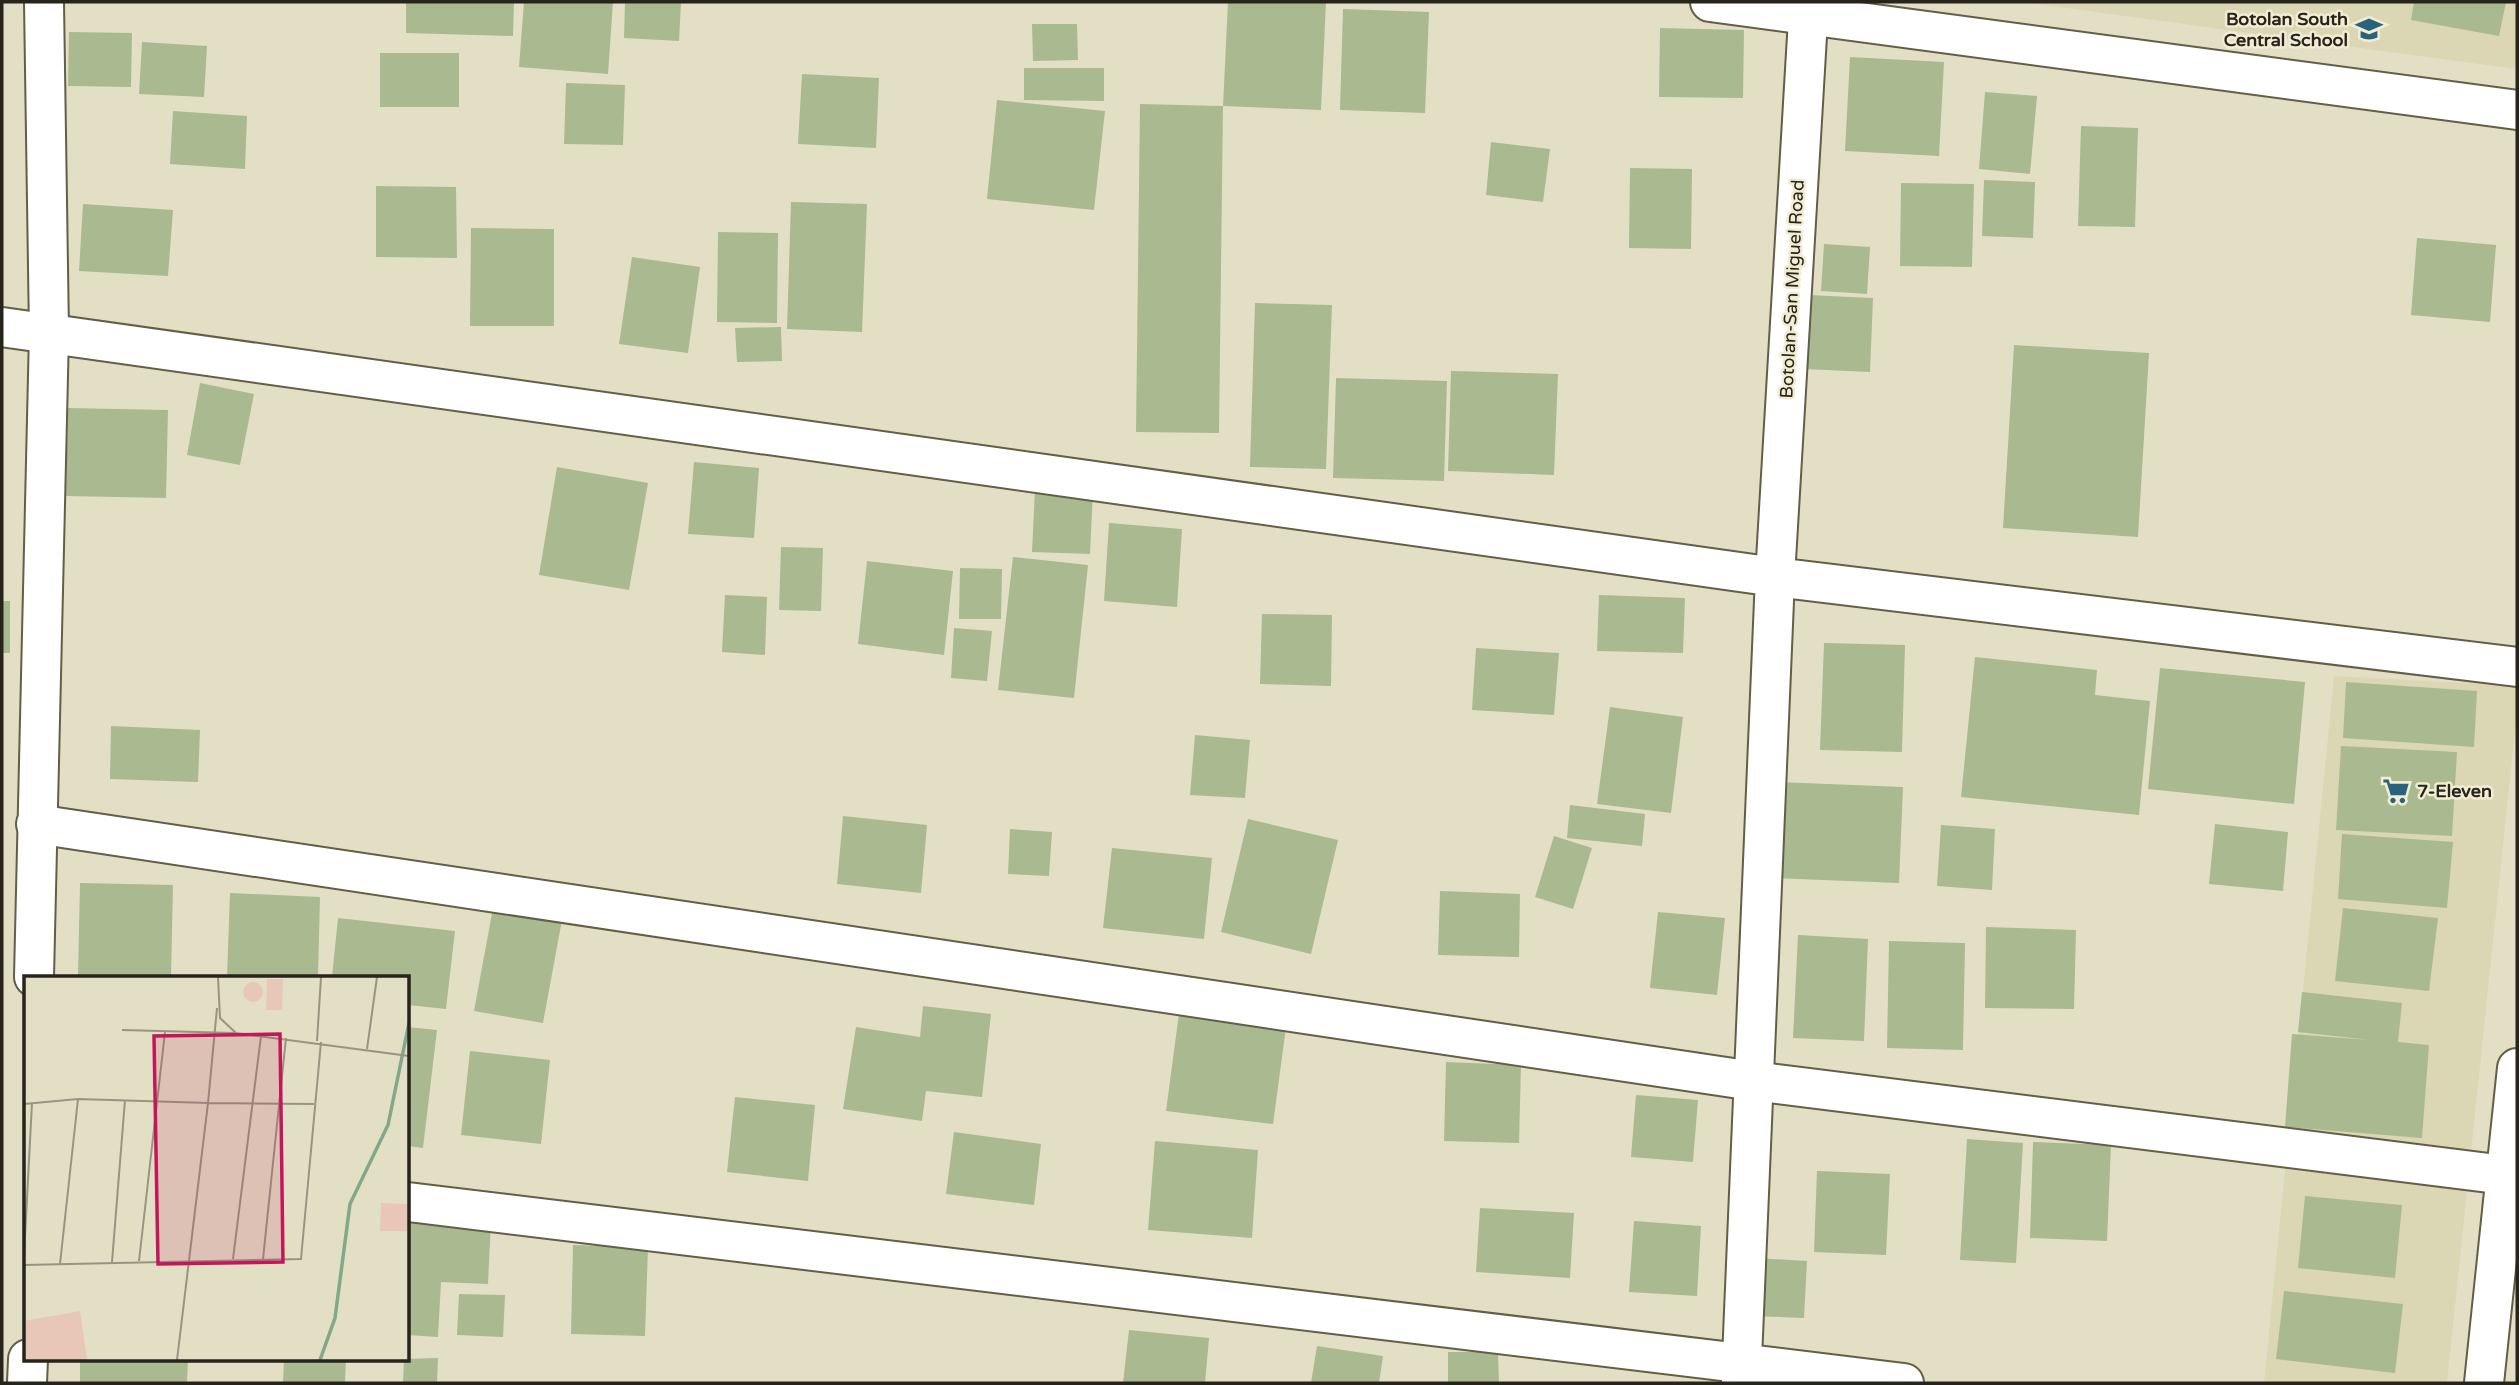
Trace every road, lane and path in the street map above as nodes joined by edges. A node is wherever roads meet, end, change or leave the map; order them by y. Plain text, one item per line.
1 (44, 2) edge
2 (1710, 2) edge
3 (1808, 8) edge
4 (2517, 110) edge
5 (2, 327) edge
6 (49, 333) junction
7 (1775, 577) junction
8 (2517, 667) edge
9 (36, 824) junction
10 (34, 976) edge
11 (2517, 1069) edge
12 (1753, 1081) junction
13 (2505, 1175) junction
14 (410, 1202) edge
15 (28, 1360) edge
16 (1741, 1373) edge
17 (27, 1383) edge
18 (1904, 1383) edge
19 (2484, 1383) edge

1 - 6 street
2 - 3 street
3 - 4 street
3 - 7 street, Botolan-San Miguel Road
5 - 6 street
6 - 7 street
6 - 9 street
7 - 8 street
7 - 12 street, Botolan-San Miguel Road
9 - 10 street
9 - 12 street
11 - 13 street
12 - 13 street
12 - 16 street, Botolan-San Miguel Road
13 - 19 street
14 - 16 street
15 - 17 street
16 - 18 street

